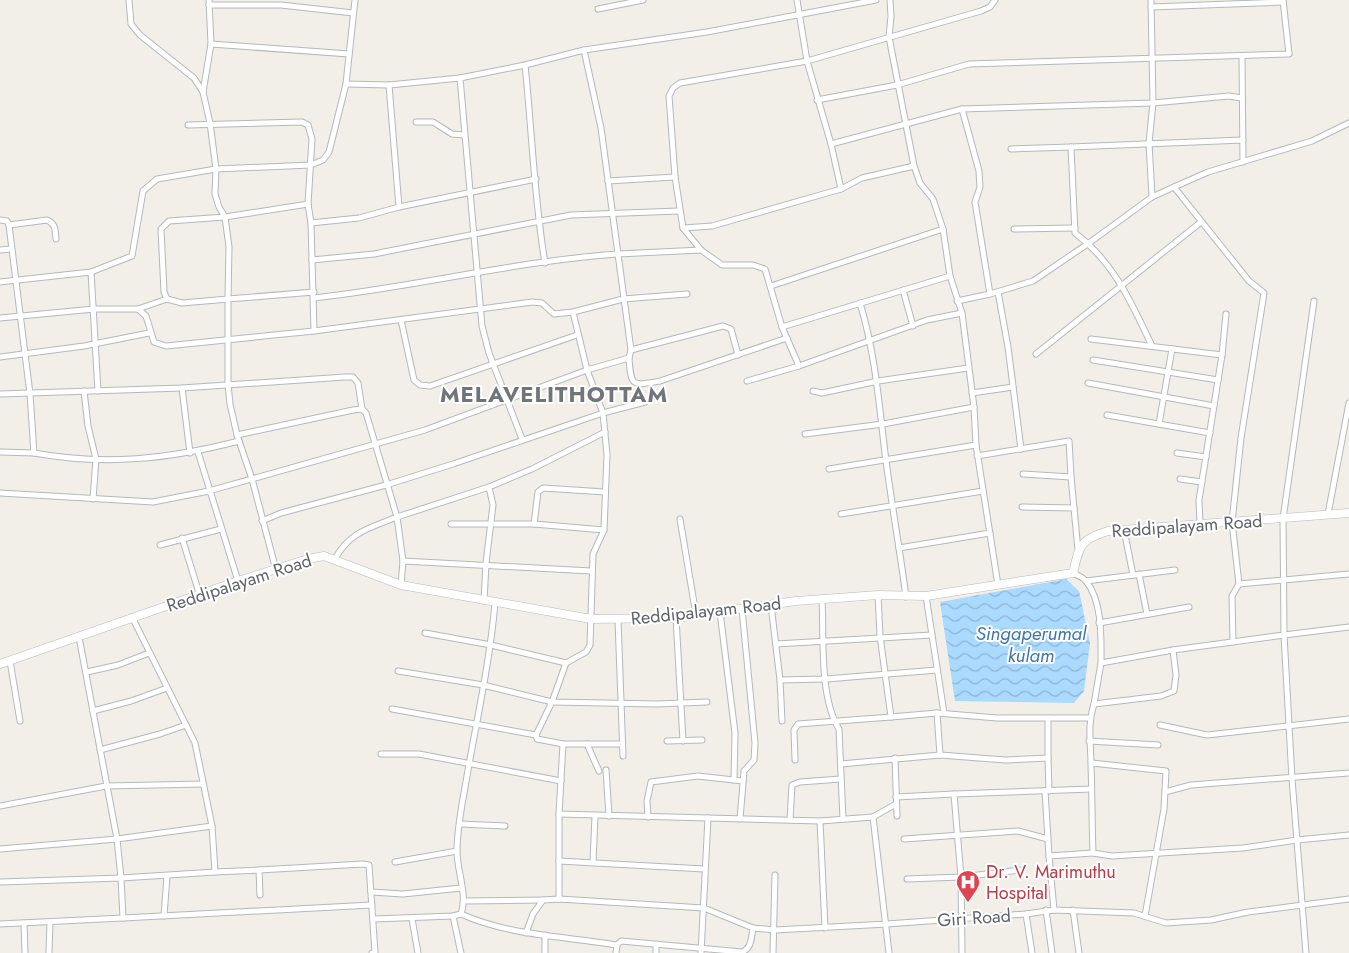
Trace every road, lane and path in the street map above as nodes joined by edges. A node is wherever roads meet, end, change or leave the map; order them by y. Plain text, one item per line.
1 (129, 0) edge
2 (355, 0) edge
3 (643, 0) edge
4 (797, 0) edge
5 (876, 0) edge
6 (890, 0) edge
7 (995, 0) edge
8 (1151, 0) edge
9 (1283, 1) edge
10 (209, 2) edge
11 (1151, 7) junction
12 (598, 9) dead end
13 (353, 13) junction
14 (801, 14) junction
15 (889, 37) junction
16 (211, 44) junction
17 (584, 50) junction
18 (349, 54) junction
19 (1242, 56) junction
20 (1152, 59) junction
21 (807, 61) junction
22 (525, 65) junction
23 (460, 78) junction
24 (346, 84) junction
25 (389, 85) junction
26 (897, 85) junction
27 (203, 92) junction
28 (1242, 98) junction
29 (817, 100) junction
30 (1153, 103) junction
31 (962, 109) junction
32 (416, 122) dead end
33 (1349, 122) edge
34 (210, 123) junction
35 (188, 125) dead end
36 (906, 125) junction
37 (464, 135) junction
38 (1243, 140) junction
39 (1149, 143) junction
40 (831, 144) junction
41 (1070, 147) junction
42 (1011, 149) dead end
43 (1243, 162) junction
44 (311, 164) junction
45 (914, 166) junction
46 (216, 169) junction
47 (675, 176) junction
48 (536, 179) junction
49 (608, 182) junction
50 (1174, 187) junction
51 (841, 189) junction
52 (470, 194) junction
53 (1152, 197) junction
54 (308, 204) junction
55 (399, 207) junction
56 (680, 211) junction
57 (611, 213) junction
58 (226, 217) junction
59 (0, 220) edge
60 (538, 220) junction
61 (1201, 222) junction
62 (311, 223) junction
63 (9, 225) junction
64 (683, 228) junction
65 (1075, 228) junction
66 (943, 229) junction
67 (1014, 229) dead end
68 (474, 234) junction
69 (56, 239) dead end
70 (1089, 244) junction
71 (11, 249) junction
72 (0, 250) edge
73 (701, 250) junction
74 (618, 254) junction
75 (312, 260) junction
76 (545, 263) junction
77 (91, 272) junction
78 (477, 274) junction
79 (950, 276) junction
80 (15, 280) junction
81 (0, 282) edge
82 (771, 286) junction
83 (1123, 286) junction
84 (903, 290) junction
85 (998, 292) junction
86 (687, 294) dead end
87 (990, 294) junction
88 (314, 295) junction
89 (167, 299) junction
90 (228, 299) junction
91 (623, 299) junction
92 (957, 301) junction
93 (1314, 301) dead end
94 (860, 303) junction
95 (94, 309) junction
96 (138, 309) junction
97 (480, 309) junction
98 (573, 312) junction
99 (962, 312) junction
100 (1226, 314) dead end
101 (20, 316) junction
102 (0, 318) edge
103 (401, 320) junction
104 (913, 326) junction
105 (782, 327) junction
106 (314, 331) junction
107 (150, 333) junction
108 (577, 335) junction
109 (787, 338) junction
110 (1091, 339) dead end
111 (227, 340) junction
112 (871, 341) junction
113 (97, 343) junction
114 (1152, 346) junction
115 (1172, 349) junction
116 (631, 350) junction
117 (25, 354) junction
118 (1036, 354) dead end
119 (738, 355) junction
120 (1222, 355) junction
121 (0, 357) edge
122 (629, 358) junction
123 (1093, 360) dead end
124 (493, 364) junction
125 (799, 366) junction
126 (968, 368) junction
127 (588, 370) junction
128 (1169, 372) junction
129 (1218, 380) junction
130 (747, 381) dead end
131 (878, 381) junction
132 (1088, 383) dead end
133 (228, 384) junction
134 (1013, 387) junction
135 (182, 388) junction
136 (84, 391) junction
137 (98, 391) junction
138 (813, 391) dead end
139 (972, 393) junction
140 (0, 394) edge
141 (30, 394) junction
142 (1165, 397) junction
143 (507, 401) junction
144 (645, 402) dead end
145 (1349, 403) edge
146 (1214, 406) junction
147 (974, 407) junction
148 (362, 409) junction
149 (603, 413) junction
150 (1107, 415) dead end
151 (883, 424) junction
152 (1159, 424) junction
153 (605, 432) junction
154 (1210, 433) junction
155 (805, 434) dead end
156 (237, 435) junction
157 (522, 439) junction
158 (239, 441) junction
159 (375, 444) junction
160 (976, 444) junction
161 (1021, 449) junction
162 (0, 452) edge
163 (198, 452) junction
164 (34, 453) junction
165 (190, 453) junction
166 (1177, 453) dead end
167 (978, 456) junction
168 (1206, 457) junction
169 (96, 459) junction
170 (886, 460) junction
171 (829, 469) dead end
172 (1023, 474) dead end
173 (1071, 477) junction
174 (252, 479) junction
175 (1180, 479) dead end
176 (1202, 482) junction
177 (386, 485) junction
178 (489, 488) junction
179 (209, 491) junction
180 (606, 492) junction
181 (983, 492) junction
182 (0, 493) edge
183 (93, 499) junction
184 (893, 505) junction
185 (1022, 507) dead end
186 (1074, 508) junction
187 (1349, 513) edge
188 (841, 514) dead end
189 (1328, 514) junction
190 (397, 517) junction
191 (680, 519) dead end
192 (1282, 519) junction
193 (262, 521) junction
194 (1232, 522) junction
195 (451, 524) dead end
196 (492, 524) junction
197 (534, 524) junction
198 (1200, 524) junction
199 (221, 529) junction
200 (604, 530) junction
201 (1124, 530) junction
202 (990, 533) junction
203 (182, 538) junction
204 (160, 545) dead end
205 (899, 548) junction
206 (1078, 551) junction
207 (335, 559) junction
208 (403, 561) junction
209 (486, 563) junction
210 (276, 570) junction
211 (1175, 570) dead end
212 (591, 571) junction
213 (1073, 573) junction
214 (1349, 574) edge
215 (1136, 575) junction
216 (1283, 580) junction
217 (238, 581) junction
218 (1086, 581) junction
219 (1239, 584) junction
220 (401, 585) junction
221 (998, 585) junction
222 (878, 595) junction
223 (200, 596) junction
224 (926, 596) junction
225 (906, 597) junction
226 (822, 599) junction
227 (484, 601) junction
228 (496, 603) junction
229 (771, 605) junction
230 (1189, 607) dead end
231 (742, 609) junction
232 (720, 612) junction
233 (1147, 614) junction
234 (696, 615) junction
235 (131, 617) junction
236 (676, 618) junction
237 (590, 620) junction
238 (618, 620) junction
239 (1099, 623) junction
240 (1349, 627) edge
241 (425, 633) dead end
242 (932, 635) junction
243 (1284, 635) junction
244 (880, 636) junction
245 (79, 637) junction
246 (824, 640) junction
247 (1233, 642) junction
248 (776, 644) junction
249 (492, 645) junction
250 (1173, 650) junction
251 (149, 653) junction
252 (10, 661) junction
253 (566, 663) junction
254 (1101, 663) junction
255 (0, 664) edge
256 (937, 670) junction
257 (398, 671) dead end
258 (87, 672) junction
259 (887, 673) junction
260 (826, 679) junction
261 (780, 680) junction
262 (482, 685) junction
263 (167, 688) junction
264 (552, 702) junction
265 (621, 702) junction
266 (707, 702) dead end
267 (681, 703) junction
268 (1094, 704) junction
269 (392, 709) dead end
270 (93, 711) junction
271 (937, 713) junction
272 (944, 713) junction
273 (891, 717) junction
274 (1048, 718) junction
275 (1089, 718) junction
276 (1349, 719) edge
277 (833, 720) junction
278 (20, 721) dead end
279 (782, 721) dead end
280 (186, 725) junction
281 (1160, 725) dead end
282 (1289, 725) junction
283 (476, 726) junction
284 (536, 735) junction
285 (702, 740) dead end
286 (666, 741) dead end
287 (683, 741) junction
288 (1088, 741) junction
289 (563, 744) junction
290 (587, 744) junction
291 (622, 744) junction
292 (1158, 744) dead end
293 (100, 750) junction
294 (381, 754) dead end
295 (940, 755) junction
296 (623, 756) dead end
297 (895, 758) junction
298 (1048, 758) junction
299 (795, 760) dead end
300 (1092, 763) junction
301 (841, 764) junction
302 (469, 765) junction
303 (606, 770) dead end
304 (599, 771) dead end
305 (1349, 773) edge
306 (841, 779) junction
307 (1292, 779) junction
308 (561, 780) junction
309 (734, 780) junction
310 (743, 781) junction
311 (203, 784) junction
312 (106, 786) junction
313 (1091, 789) junction
314 (1047, 791) junction
315 (1165, 792) junction
316 (954, 794) junction
317 (896, 797) junction
318 (896, 804) junction
319 (0, 806) edge
320 (559, 814) junction
321 (595, 816) junction
322 (609, 816) junction
323 (897, 816) dead end
324 (648, 817) junction
325 (873, 817) junction
326 (708, 818) junction
327 (740, 819) junction
328 (843, 819) junction
329 (790, 820) junction
330 (820, 820) junction
331 (460, 824) junction
332 (212, 826) junction
333 (505, 826) dead end
334 (958, 834) junction
335 (1349, 835) edge
336 (117, 839) junction
337 (904, 839) dead end
338 (1048, 839) junction
339 (1297, 840) junction
340 (0, 849) edge
341 (457, 851) junction
342 (1093, 853) junction
343 (1157, 853) junction
344 (1049, 856) junction
345 (559, 861) junction
346 (395, 862) dead end
347 (593, 862) junction
348 (704, 869) junction
349 (259, 870) junction
350 (1021, 870) dead end
351 (215, 872) junction
352 (775, 875) dead end
353 (167, 876) junction
354 (960, 877) junction
355 (122, 878) junction
356 (907, 879) dead end
357 (0, 882) edge
358 (461, 888) junction
359 (372, 892) junction
360 (260, 895) dead end
361 (559, 899) junction
362 (1349, 899) edge
363 (464, 900) junction
364 (543, 900) junction
365 (1302, 904) junction
366 (372, 905) junction
367 (704, 908) junction
368 (1046, 910) junction
369 (1054, 910) junction
370 (1073, 910) junction
371 (461, 914) junction
372 (1026, 914) junction
373 (164, 916) junction
374 (453, 916) junction
375 (1145, 916) junction
376 (123, 918) junction
377 (374, 919) junction
378 (412, 919) junction
379 (961, 920) junction
380 (50, 922) junction
381 (24, 923) junction
382 (0, 924) edge
383 (887, 924) junction
384 (752, 928) junction
385 (825, 928) junction
386 (774, 930) junction
387 (526, 933) junction
388 (545, 935) junction
389 (656, 944) junction
390 (617, 945) junction
391 (701, 950) edge
392 (25, 953) edge
393 (49, 953) edge
394 (372, 953) edge
395 (418, 953) edge
396 (461, 953) edge
397 (545, 953) edge
398 (616, 953) edge
399 (656, 953) edge
400 (774, 953) edge
401 (889, 953) edge
402 (962, 953) edge
403 (1032, 953) edge
404 (1052, 953) edge
405 (1078, 953) edge
406 (1306, 953) edge

1 - 27 street
2 - 13 street
3 - 12 street
4 - 14 street
5 - 14 street
6 - 15 street
7 - 15 street
8 - 11 street
9 - 11 street
9 - 19 street
10 - 13 street
10 - 16 street
11 - 20 street
13 - 18 street
14 - 17 street
14 - 21 street
15 - 21 street
15 - 26 street
16 - 18 street
16 - 27 street
17 - 22 street
17 - 49 street
18 - 24 street
19 - 20 street
19 - 28 street
20 - 26 street
20 - 30 street
21 - 29 street
21 - 47 street
22 - 23 street
22 - 48 street
23 - 25 street
23 - 37 street
24 - 25 street
24 - 44 street
25 - 55 street
26 - 29 street
26 - 36 street
27 - 34 street
28 - 30 street
28 - 38 street
29 - 40 street
30 - 31 street
30 - 39 street
31 - 36 street
31 - 87 street
32 - 37 street
33 - 43 street
34 - 35 street
34 - 44 street
34 - 46 street
36 - 40 street
36 - 45 street
37 - 52 street
38 - 39 street
38 - 43 street
39 - 41 street
39 - 53 street
40 - 51 street
41 - 42 street
41 - 65 street
43 - 50 street
44 - 46 street
44 - 54 street
45 - 51 street
45 - 66 street
46 - 58 street
46 - 77 street
47 - 49 street
47 - 56 street
48 - 52 street
48 - 60 street
49 - 57 street
50 - 53 street
50 - 61 street
51 - 64 street
52 - 55 street
52 - 68 street
53 - 70 street
54 - 58 street
54 - 62 street
55 - 62 street
56 - 57 street
56 - 64 street
57 - 60 street
57 - 74 street
58 - 89 street
58 - 90 street
59 - 63 street
60 - 68 street
60 - 76 street
61 - 83 street
61 - 194 street
62 - 75 street
63 - 69 street
63 - 71 street
64 - 73 street
65 - 67 street
65 - 70 street
66 - 79 street
66 - 82 street
68 - 75 street
68 - 78 street
70 - 83 street
70 - 85 street
71 - 72 street
71 - 80 street
73 - 74 street
73 - 82 street
74 - 76 street
74 - 91 street
75 - 88 street
76 - 78 street
77 - 80 street
77 - 95 street
78 - 88 street
78 - 97 street
79 - 84 street
79 - 92 street
80 - 81 street
80 - 101 street
82 - 105 street
83 - 114 street
83 - 118 street
84 - 94 street
84 - 104 street
85 - 87 street
85 - 134 street
86 - 91 street
87 - 92 street
88 - 90 street
88 - 106 street
89 - 90 street
89 - 96 street
90 - 111 street
91 - 98 street
91 - 116 street
92 - 99 street
93 - 192 street
94 - 105 street
94 - 112 street
95 - 96 street
95 - 101 street
95 - 113 street
96 - 107 street
97 - 98 street
97 - 103 street
97 - 124 street
98 - 108 street
99 - 104 street
99 - 126 street
100 - 120 street
101 - 102 street
101 - 117 street
103 - 106 street
103 - 124 street
104 - 112 street
105 - 109 street
106 - 111 street
107 - 111 street
107 - 113 street
108 - 124 street
108 - 127 street
109 - 119 street
109 - 125 street
110 - 114 street
111 - 133 street
112 - 125 street
112 - 131 street
113 - 117 street
113 - 137 street
114 - 115 street
115 - 120 street
115 - 128 street
116 - 119 street
116 - 122 street
117 - 121 street
117 - 141 street
119 - 122 street
120 - 129 street
122 - 127 street
123 - 128 street
124 - 143 street
125 - 130 street
126 - 131 street
126 - 139 street
127 - 143 street
127 - 149 street
128 - 129 street
128 - 142 street
129 - 146 street
131 - 138 street
131 - 151 street
132 - 142 street
133 - 135 street
133 - 148 street
133 - 156 street
134 - 139 street
134 - 161 street
135 - 137 street
135 - 165 street
136 - 137 street
136 - 141 street
136 - 169 street
139 - 147 street
140 - 141 street
141 - 164 street
142 - 146 street
142 - 152 street
143 - 157 street
143 - 159 street
144 - 149 street
145 - 189 street
146 - 154 street
147 - 151 street
147 - 160 street
148 - 156 street
148 - 159 street
149 - 153 street
149 - 157 street
150 - 152 street
151 - 155 street
151 - 170 street
152 - 154 street
153 - 178 street
153 - 180 street
154 - 168 street
156 - 158 street
157 - 177 street
158 - 163 street
158 - 174 street
159 - 174 street
159 - 177 street
160 - 167 street
160 - 170 street
161 - 167 street
161 - 173 street
162 - 164 street
163 - 165 street
163 - 179 street
164 - 169 street
165 - 169 street
166 - 168 street
167 - 181 street
168 - 176 street
169 - 183 street
170 - 171 street
170 - 184 street
172 - 173 street
173 - 186 street
174 - 179 street
174 - 193 street
175 - 176 street
176 - 198 street
177 - 190 street
177 - 193 street
178 - 190 street
178 - 196 street
179 - 183 street
179 - 199 street
180 - 197 street
180 - 200 street
181 - 184 street
181 - 202 street
182 - 183 street
184 - 188 street
184 - 205 street
185 - 186 street
186 - 206 street
187 - 189 main road, Reddipalayam Road
189 - 192 main road, Reddipalayam Road
190 - 207 street
190 - 208 street
191 - 234 street
192 - 194 main road, Reddipalayam Road
192 - 216 street
193 - 210 street
194 - 198 main road, Reddipalayam Road
194 - 219 street
195 - 196 street
196 - 197 street
196 - 209 street
197 - 200 street
198 - 201 main road, Reddipalayam Road
199 - 203 street
199 - 217 street
200 - 212 street
201 - 206 main road, Reddipalayam Road
201 - 215 street
202 - 205 street
202 - 221 street
203 - 204 street
203 - 223 street
205 - 225 street
206 - 213 main road
207 - 210 main road, Reddipalayam Road
207 - 220 main road, Reddipalayam Road
208 - 209 street
208 - 220 street
209 - 212 street
209 - 227 street
210 - 217 main road, Reddipalayam Road
211 - 215 street
212 - 237 street
213 - 218 street
213 - 221 main road, Reddipalayam Road
214 - 216 street
215 - 218 street
215 - 233 street
216 - 219 street
216 - 243 street
217 - 223 main road, Reddipalayam Road
218 - 239 street
219 - 247 street
220 - 227 main road, Reddipalayam Road
221 - 224 main road, Reddipalayam Road
222 - 225 main road, Reddipalayam Road
222 - 226 main road, Reddipalayam Road
222 - 244 street
223 - 235 main road, Reddipalayam Road
224 - 225 main road, Reddipalayam Road
224 - 242 street
226 - 229 main road, Reddipalayam Road
226 - 246 street
227 - 228 main road, Reddipalayam Road
228 - 237 main road, Reddipalayam Road
228 - 249 street
229 - 231 main road, Reddipalayam Road
229 - 248 street
230 - 233 street
231 - 232 main road, Reddipalayam Road
231 - 310 street
232 - 234 main road, Reddipalayam Road
232 - 309 street
233 - 239 street
234 - 236 main road, Reddipalayam Road
235 - 245 main road, Reddipalayam Road
235 - 251 street
236 - 238 main road, Reddipalayam Road
236 - 267 street
237 - 238 main road, Reddipalayam Road
237 - 253 street
238 - 265 street
239 - 254 street
240 - 243 street
241 - 249 street
242 - 244 street
242 - 256 street
243 - 247 street
243 - 282 street
244 - 246 street
244 - 259 street
245 - 252 main road, Reddipalayam Road
245 - 258 street
246 - 248 street
246 - 260 street
247 - 250 street
248 - 261 street
249 - 253 street
249 - 262 street
250 - 254 street
250 - 268 street
251 - 258 street
251 - 263 street
252 - 255 main road, Reddipalayam Road
252 - 278 street
253 - 264 street
254 - 268 street
256 - 259 street
256 - 272 street
257 - 262 street
258 - 270 street
259 - 260 street
259 - 273 street
260 - 261 street
260 - 277 street
261 - 279 street
262 - 264 street
262 - 283 street
263 - 270 street
263 - 280 street
264 - 265 street
264 - 284 street
265 - 267 street
265 - 291 street
266 - 267 street
267 - 287 street
268 - 275 street
269 - 283 street
270 - 293 street
271 - 272 street
271 - 273 street
271 - 295 street
272 - 274 street
273 - 277 street
274 - 275 street
274 - 298 street
275 - 288 street
276 - 282 street
277 - 299 street
277 - 301 street
280 - 293 street
280 - 311 street
281 - 282 street
282 - 307 street
283 - 284 street
283 - 302 street
284 - 289 street
285 - 287 street
286 - 287 street
288 - 292 street
288 - 300 street
289 - 290 street
289 - 308 street
290 - 291 street
290 - 304 street
291 - 296 street
293 - 312 street
294 - 302 street
295 - 297 street
295 - 298 street
297 - 301 street
297 - 317 street
298 - 314 street
300 - 313 street
300 - 315 street
301 - 306 street
302 - 308 street
302 - 331 street
303 - 322 street
305 - 307 street
306 - 328 street
306 - 329 street
307 - 315 street
307 - 339 street
308 - 320 street
309 - 310 street
309 - 324 street
310 - 327 street
311 - 312 street
311 - 332 street
312 - 319 street
312 - 336 street
313 - 314 street
313 - 342 street
314 - 316 street
314 - 338 street
315 - 343 street
316 - 317 street
316 - 334 street
317 - 318 street
318 - 323 street
318 - 325 street
320 - 321 street
320 - 345 street
321 - 322 street
321 - 347 street
322 - 324 street
324 - 326 street
325 - 328 street
325 - 383 street
326 - 327 street
326 - 348 street
327 - 329 street
328 - 330 street
329 - 330 street
330 - 385 street
331 - 333 street
331 - 341 street
332 - 336 street
332 - 351 street
334 - 337 street
334 - 338 street
334 - 354 street
335 - 339 street
336 - 340 street
336 - 355 street
338 - 344 street
339 - 343 street
339 - 365 street
341 - 346 street
341 - 358 street
342 - 343 street
342 - 344 street
343 - 375 street
344 - 369 street
345 - 347 street
345 - 361 street
347 - 348 street
348 - 367 street
349 - 351 street
349 - 359 street
349 - 360 street
350 - 354 street
351 - 353 street
352 - 386 street
353 - 355 street
353 - 373 street
354 - 356 street
354 - 379 street
355 - 357 street
355 - 376 street
358 - 359 street
358 - 363 street
359 - 366 street
361 - 364 street, Giri Road
361 - 367 street, Giri Road
362 - 365 street, Giri Road
363 - 364 street, Giri Road
363 - 371 street
364 - 387 street
365 - 375 street, Giri Road
365 - 406 street
366 - 373 street
366 - 377 street
367 - 384 street, Giri Road
367 - 391 street
368 - 369 street, Giri Road
368 - 372 street, Giri Road
368 - 404 street
369 - 370 street, Giri Road
370 - 375 street, Giri Road
370 - 405 street
371 - 374 street
371 - 387 street
372 - 379 street, Giri Road
372 - 403 street
373 - 376 street
374 - 378 street
374 - 396 street
376 - 380 street
377 - 378 street
377 - 394 street
378 - 395 street
379 - 383 street, Giri Road
379 - 402 street
380 - 381 street
380 - 393 street
381 - 382 street
381 - 392 street
383 - 385 street, Giri Road
383 - 401 street
384 - 386 street, Giri Road
384 - 391 street
385 - 386 street, Giri Road
386 - 400 street
387 - 388 street
388 - 390 street
388 - 397 street
389 - 390 street
389 - 391 street
389 - 399 street
390 - 398 street

